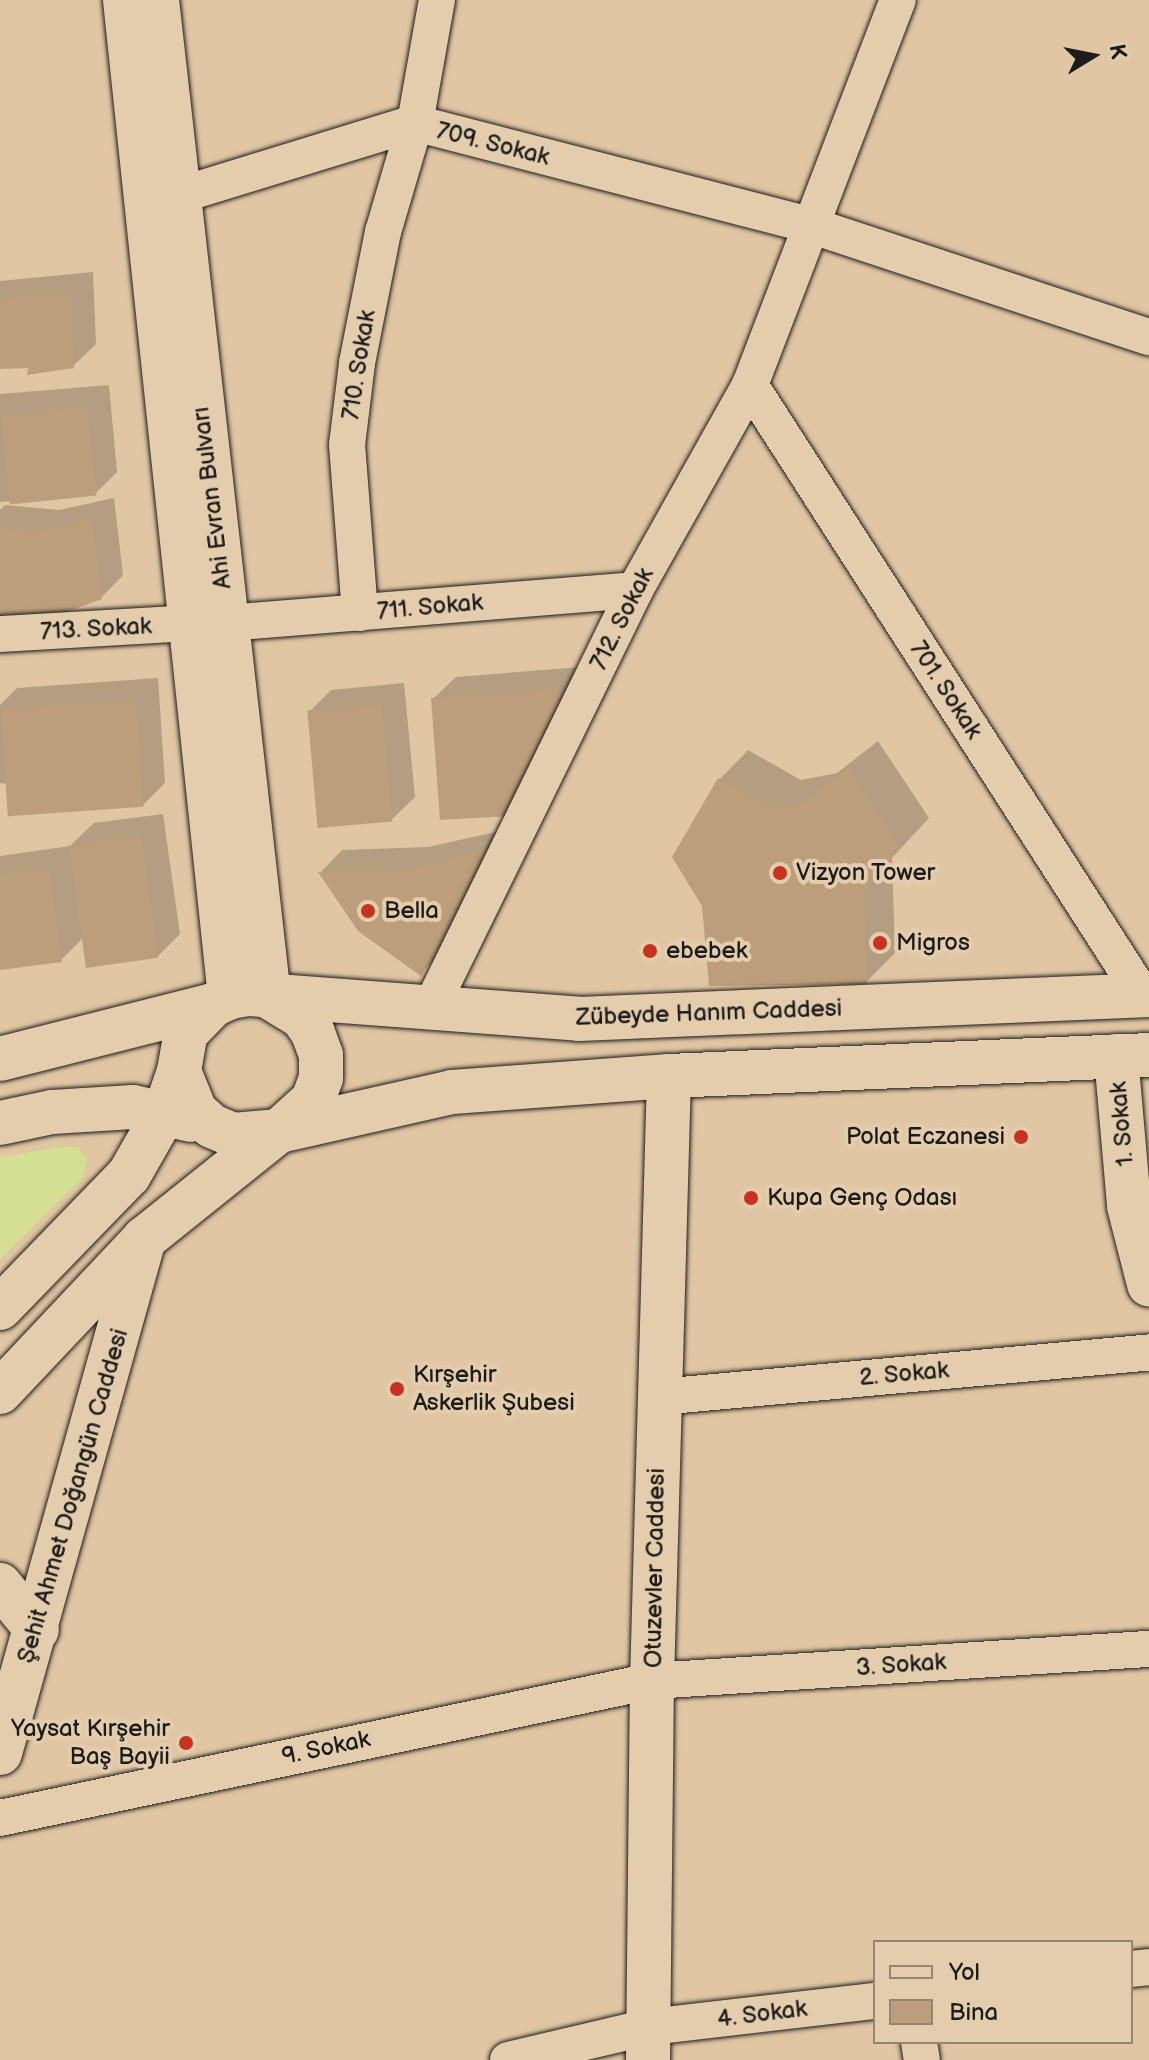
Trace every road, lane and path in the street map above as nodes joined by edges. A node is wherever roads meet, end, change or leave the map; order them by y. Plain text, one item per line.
1 (125, 0) edge
2 (157, 0) edge
3 (437, 0) edge
4 (898, 0) edge
5 (415, 123) junction
6 (177, 196) junction
7 (813, 226) junction
8 (1149, 337) edge
9 (750, 385) junction
10 (635, 590) junction
11 (360, 613) junction
12 (209, 623) junction
13 (0, 634) edge
14 (1146, 996) edge
15 (237, 999) junction
16 (429, 1011) junction
17 (1132, 1056) edge
18 (0, 1059) edge
19 (179, 1071) junction
20 (669, 1076) junction
21 (165, 1112) junction
22 (0, 1123) edge
23 (212, 1126) junction
24 (279, 1131) junction
25 (144, 1239) junction
26 (1149, 1284) edge
27 (5, 1285) edge
28 (1149, 1352) edge
29 (0, 1392) edge
30 (659, 1397) junction
31 (0, 1585) edge
32 (37, 1630) junction
33 (1149, 1649) edge
34 (652, 1681) junction
35 (0, 1753) edge
36 (0, 1818) edge
37 (873, 2001) edge
38 (649, 2043) edge
39 (508, 2060) edge

1 - 12 main road, Ahi Evran Bulvarı
2 - 6 main road, Ahi Evran Bulvarı
3 - 5 street, 710. Sokak
4 - 7 street
5 - 6 street, 709. Sokak
5 - 7 street, 709. Sokak
5 - 11 street, 710. Sokak
6 - 12 main road, Ahi Evran Bulvarı
7 - 8 street, 709. Sokak
7 - 9 street, 712. Sokak
9 - 10 street, 712. Sokak
9 - 14 street, 701. Sokak
10 - 11 street, 711. Sokak
10 - 16 street, 712. Sokak
11 - 12 street, 711. Sokak
12 - 13 street, 713. Sokak
12 - 15 main road, Ahi Evran Bulvarı
14 - 16 main road, Zübeyde Hanım Caddesi
15 - 16 main road, Zübeyde Hanım Caddesi
15 - 18 main road, Zübeyde Hanım Caddesi
15 - 19 main road
15 - 24 main road
17 - 20 main road
17 - 26 main road, 1. Sokak
19 - 21 main road
19 - 23 main road
20 - 24 main road
20 - 30 main road, Otuzevler Caddesi
21 - 22 main road
21 - 23 main road
21 - 27 main road
23 - 24 main road
24 - 25 main road
25 - 29 main road
25 - 32 main road, Şehit Ahmet Doğangün Caddesi
28 - 30 street, 2. Sokak
30 - 34 main road, Otuzevler Caddesi
31 - 32 main road
32 - 35 main road, Şehit Ahmet Doğangün Caddesi
33 - 34 street, 3. Sokak
34 - 36 street, 9. Sokak
34 - 38 main road, Otuzevler Caddesi
37 - 38 street, 4. Sokak
38 - 39 street, 4. Sokak

